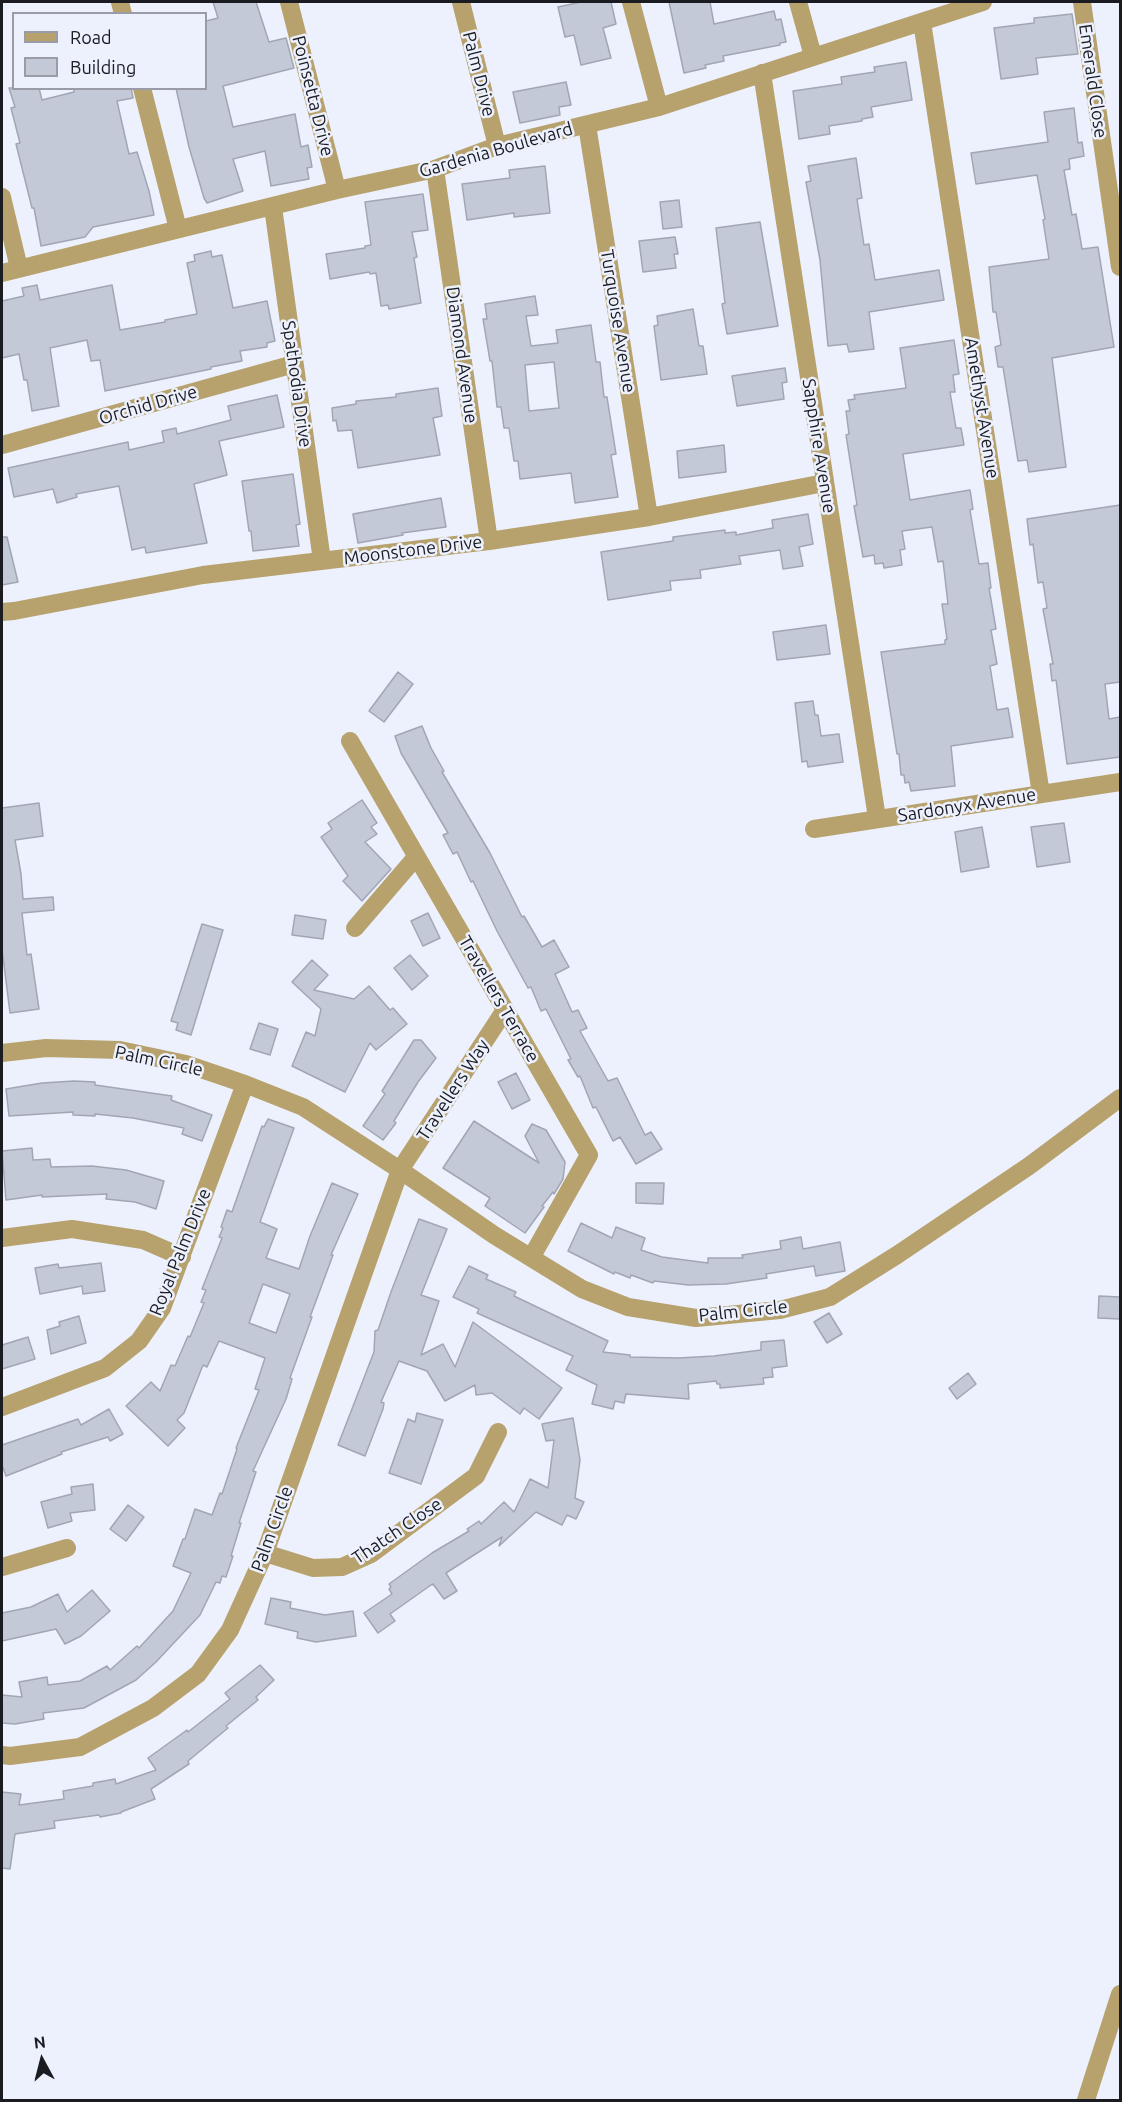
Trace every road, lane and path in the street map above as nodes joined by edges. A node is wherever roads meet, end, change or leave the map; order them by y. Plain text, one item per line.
1 (289, 2) edge
2 (461, 2) edge
3 (631, 2) edge
4 (798, 2) edge
5 (1082, 2) edge
6 (976, 3) edge
7 (922, 22) junction
8 (813, 56) junction
9 (762, 72) junction
10 (143, 90) edge
11 (659, 107) junction
12 (588, 125) junction
13 (497, 146) junction
14 (435, 169) junction
15 (337, 190) junction
16 (2, 197) edge
17 (273, 207) junction
18 (178, 229) junction
19 (1120, 267) edge
20 (19, 268) junction
21 (2, 273) edge
22 (294, 364) junction
23 (2, 445) edge
24 (824, 483) junction
25 (649, 517) junction
26 (489, 541) junction
27 (322, 561) junction
28 (2, 612) edge
29 (350, 741) dead end
30 (1120, 782) edge
31 (1041, 794) junction
32 (877, 819) junction
33 (814, 829) dead end
34 (416, 857) junction
35 (355, 928) dead end
36 (505, 1010) junction
37 (2, 1053) edge
38 (245, 1084) junction
39 (1120, 1098) edge
40 (400, 1170) junction
41 (2, 1238) edge
42 (182, 1257) junction
43 (531, 1258) junction
44 (2, 1407) edge
45 (498, 1432) dead end
46 (67, 1548) dead end
47 (265, 1553) junction
48 (2, 1567) edge
49 (2, 1755) edge
50 (1120, 1994) edge
51 (1086, 2100) edge

1 - 15 street, Poinsetta Drive
2 - 13 street, Palm Drive
3 - 11 street
4 - 8 street
5 - 19 street, Emerald Close
6 - 7 street, Gardenia Boulevard
7 - 8 street, Gardenia Boulevard
7 - 31 street, Amethyst Avenue
8 - 9 street, Gardenia Boulevard
9 - 11 street, Gardenia Boulevard
9 - 24 street, Sapphire Avenue
10 - 18 street
11 - 12 street, Gardenia Boulevard
12 - 13 street, Gardenia Boulevard
12 - 25 street, Turquoise Avenue
13 - 14 street, Gardenia Boulevard
14 - 15 street, Gardenia Boulevard
14 - 26 street, Diamond Avenue
15 - 17 street, Gardenia Boulevard
16 - 20 street
17 - 18 street, Gardenia Boulevard
17 - 22 street, Spathodia Drive
18 - 20 street, Gardenia Boulevard
20 - 21 street, Gardenia Boulevard
22 - 23 street, Orchid Drive
22 - 27 street, Spathodia Drive
24 - 25 street, Moonstone Drive
24 - 32 street, Sapphire Avenue
25 - 26 street, Moonstone Drive
26 - 27 street, Moonstone Drive
27 - 28 street, Moonstone Drive
29 - 34 street, Travellers Terrace
30 - 31 street, Sardonyx Avenue
31 - 32 street, Sardonyx Avenue
32 - 33 street, Sardonyx Avenue
34 - 35 street
34 - 36 street, Travellers Terrace
36 - 40 street, Travellers Way
36 - 43 street, Travellers Terrace
37 - 38 street, Palm Circle
38 - 40 street, Palm Circle
38 - 42 street, Royal Palm Drive
39 - 43 street, Palm Circle
40 - 43 street, Palm Circle
40 - 47 street, Palm Circle
41 - 42 street
42 - 44 street, Royal Palm Drive
45 - 47 street, Thatch Close
46 - 48 street
47 - 49 street, Palm Circle
50 - 51 street

